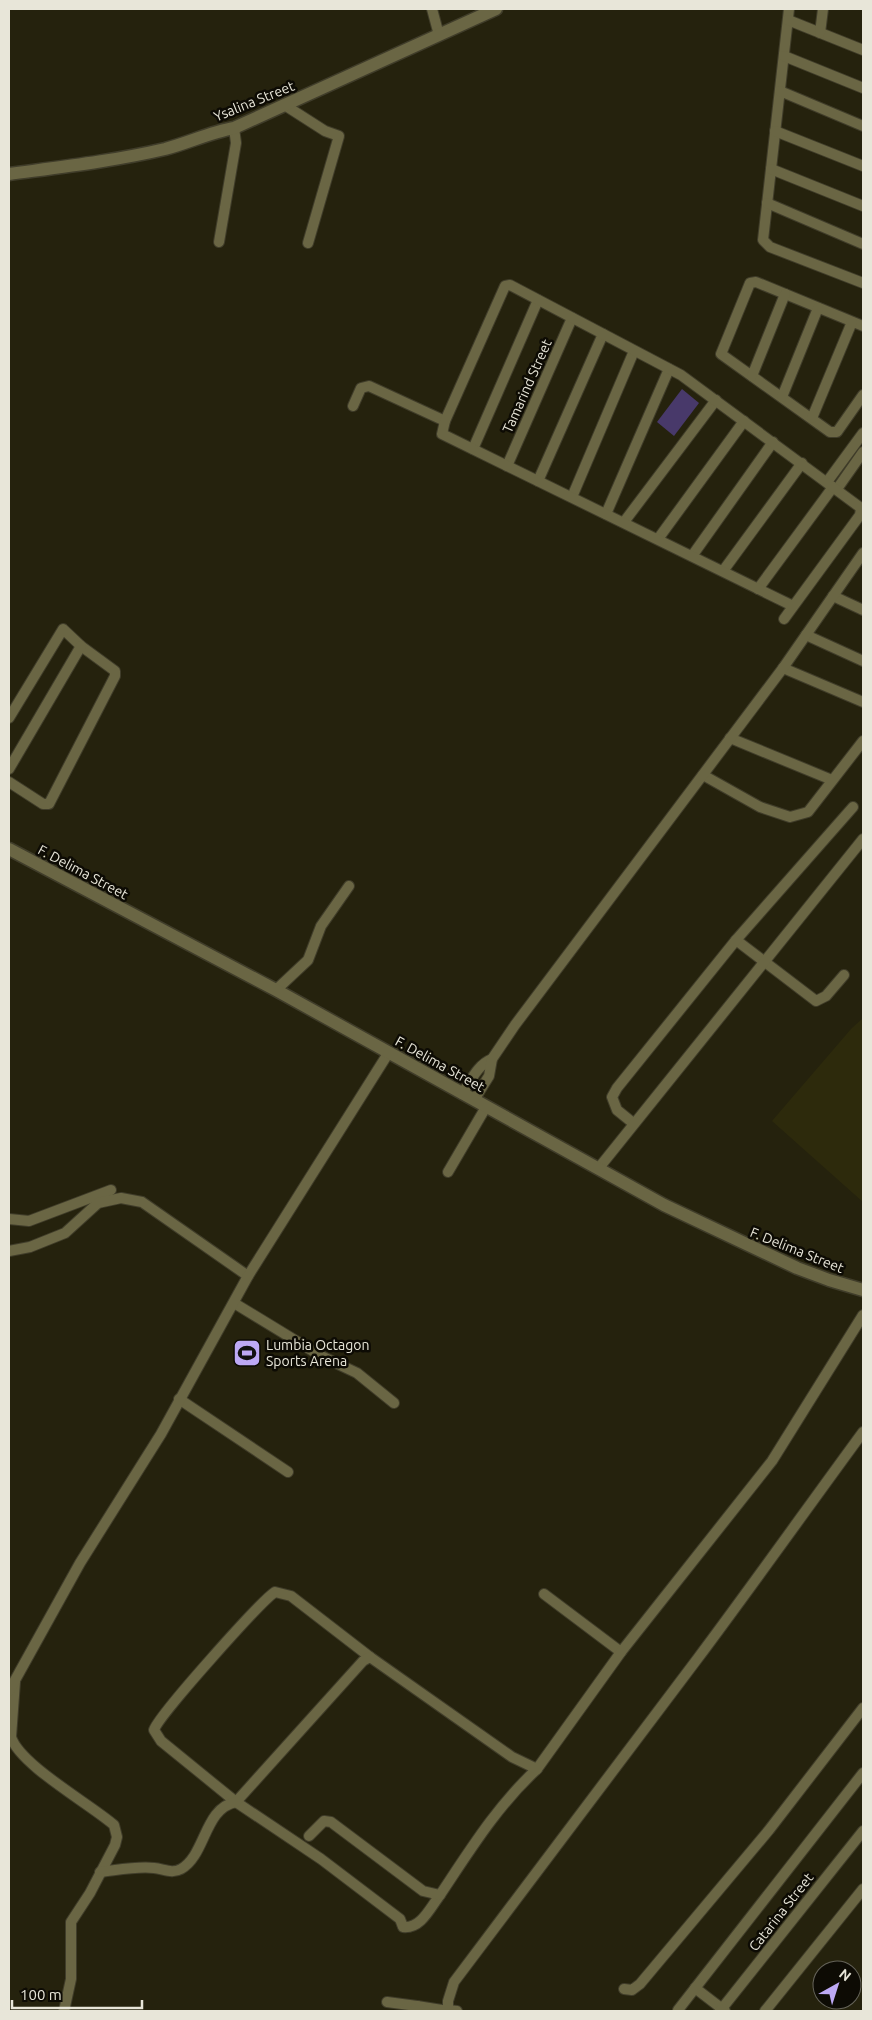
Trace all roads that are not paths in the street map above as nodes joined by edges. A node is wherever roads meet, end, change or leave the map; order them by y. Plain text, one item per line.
1 (432, 9) edge
2 (496, 9) edge
3 (790, 9) edge
4 (834, 9) edge
5 (823, 10) edge
6 (788, 20) junction
7 (820, 33) junction
8 (439, 35) junction
9 (863, 50) edge
10 (784, 56) junction
11 (863, 88) edge
12 (780, 92) junction
13 (286, 106) junction
14 (863, 126) edge
15 (234, 128) junction
16 (775, 131) junction
17 (863, 166) edge
18 (771, 168) junction
19 (9, 174) edge
20 (767, 204) junction
21 (863, 206) edge
22 (219, 242) dead end
23 (308, 243) dead end
24 (863, 244) edge
25 (863, 284) edge
26 (785, 294) junction
27 (538, 300) junction
28 (818, 308) junction
29 (572, 318) junction
30 (852, 322) junction
31 (863, 326) edge
32 (603, 334) junction
33 (634, 350) junction
34 (669, 369) junction
35 (752, 376) junction
36 (863, 395) edge
37 (782, 397) junction
38 (716, 400) junction
39 (353, 406) dead end
40 (812, 418) junction
41 (445, 421) junction
42 (744, 421) junction
43 (863, 433) edge
44 (773, 442) junction
45 (473, 450) junction
46 (863, 452) edge
47 (802, 463) junction
48 (507, 466) junction
49 (838, 468) junction
50 (847, 475) junction
51 (538, 481) junction
52 (832, 486) junction
53 (572, 497) junction
54 (606, 514) junction
55 (624, 522) junction
56 (658, 539) junction
57 (863, 553) edge
58 (692, 556) junction
59 (859, 568) edge
60 (723, 571) junction
61 (758, 589) junction
62 (833, 596) junction
63 (793, 606) junction
64 (863, 610) edge
65 (784, 619) dead end
66 (806, 635) junction
67 (81, 646) junction
68 (863, 661) edge
69 (782, 668) junction
70 (863, 702) edge
71 (9, 718) edge
72 (730, 738) junction
73 (863, 741) edge
74 (9, 769) edge
75 (703, 775) junction
76 (832, 780) junction
77 (9, 782) edge
78 (853, 807) dead end
79 (863, 839) edge
80 (9, 850) edge
81 (349, 886) dead end
82 (736, 940) junction
83 (764, 962) junction
84 (844, 974) dead end
85 (276, 990) junction
86 (388, 1052) junction
87 (468, 1097) junction
88 (486, 1107) junction
89 (633, 1123) junction
90 (598, 1169) junction
91 (448, 1172) dead end
92 (112, 1190) dead end
93 (9, 1219) edge
94 (9, 1251) edge
95 (248, 1276) junction
96 (863, 1290) edge
97 (234, 1303) junction
98 (863, 1315) edge
99 (179, 1398) junction
100 (394, 1404) dead end
101 (863, 1432) edge
102 (288, 1472) dead end
103 (544, 1594) dead end
104 (621, 1652) junction
105 (370, 1657) junction
106 (15, 1682) junction
107 (9, 1690) edge
108 (863, 1708) edge
109 (537, 1769) junction
110 (863, 1773) edge
111 (236, 1802) junction
112 (863, 1831) edge
113 (309, 1836) dead end
114 (100, 1872) junction
115 (863, 1889) edge
116 (440, 1895) junction
117 (695, 1988) junction
118 (624, 1990) dead end
119 (387, 2002) dead end
120 (416, 2009) edge
121 (678, 2010) dead end
122 (64, 2011) edge
123 (451, 2011) edge
124 (722, 2011) edge
125 (765, 2011) edge

1 - 8 street
2 - 8 street, Ysalina Street
3 - 6 street
4 - 5 street
5 - 7 street
6 - 7 street
6 - 10 street
7 - 9 street
8 - 13 street, Ysalina Street
10 - 11 street
10 - 12 street
12 - 14 street
12 - 16 street
13 - 15 street, Ysalina Street
13 - 23 street
15 - 19 street, Ysalina Street
15 - 22 street
16 - 17 street
16 - 18 street
18 - 20 street
18 - 21 street
20 - 24 street
20 - 25 street
26 - 28 street
26 - 35 street
26 - 35 street
27 - 29 street
27 - 41 street
27 - 45 street
28 - 30 street
28 - 37 street
29 - 32 street
29 - 48 street, Tamarind Street
30 - 31 street
30 - 40 street
32 - 33 street
32 - 51 street
33 - 34 street
33 - 53 street
34 - 38 street
34 - 54 street
35 - 37 street
36 - 40 street
37 - 40 street
38 - 42 street
38 - 55 street
39 - 41 street
41 - 45 street
42 - 44 street
42 - 56 street
43 - 49 street
44 - 47 street
44 - 58 street
45 - 48 street
46 - 50 street
47 - 52 street
47 - 60 street
48 - 51 street
49 - 50 street
49 - 52 street
50 - 52 street
51 - 53 street
52 - 61 street
52 - 63 street
53 - 54 street
54 - 55 street
55 - 56 street
56 - 58 street
57 - 59 street
58 - 60 street
59 - 62 street
60 - 61 street
61 - 63 street
62 - 64 street
62 - 66 street
63 - 65 street
66 - 68 street
66 - 69 street
67 - 71 street
67 - 74 street
67 - 77 street
69 - 70 street
69 - 72 street
72 - 75 street
72 - 76 street
73 - 76 street
75 - 76 street
75 - 87 street
78 - 82 street
79 - 83 street
80 - 85 street, F. Delima Street
81 - 85 street
82 - 83 street
82 - 89 street
83 - 84 street
83 - 89 street
85 - 86 street, F. Delima Street
86 - 87 street, F. Delima Street
86 - 95 street
87 - 88 street, F. Delima Street
88 - 90 street, F. Delima Street
88 - 91 street
89 - 90 street
90 - 96 street, F. Delima Street
92 - 93 street
94 - 95 street
95 - 97 street
97 - 99 street
97 - 100 street
98 - 104 street
99 - 102 street
99 - 106 street
101 - 123 street
103 - 104 street
104 - 109 street
105 - 109 street
105 - 111 street
105 - 111 street
106 - 107 street
106 - 114 street
108 - 118 street
109 - 116 street
110 - 117 street
111 - 114 street
111 - 116 street
112 - 124 street, Catarina Street
113 - 116 street
114 - 122 street
115 - 125 street
117 - 121 street
117 - 124 street
119 - 120 street
120 - 123 street

